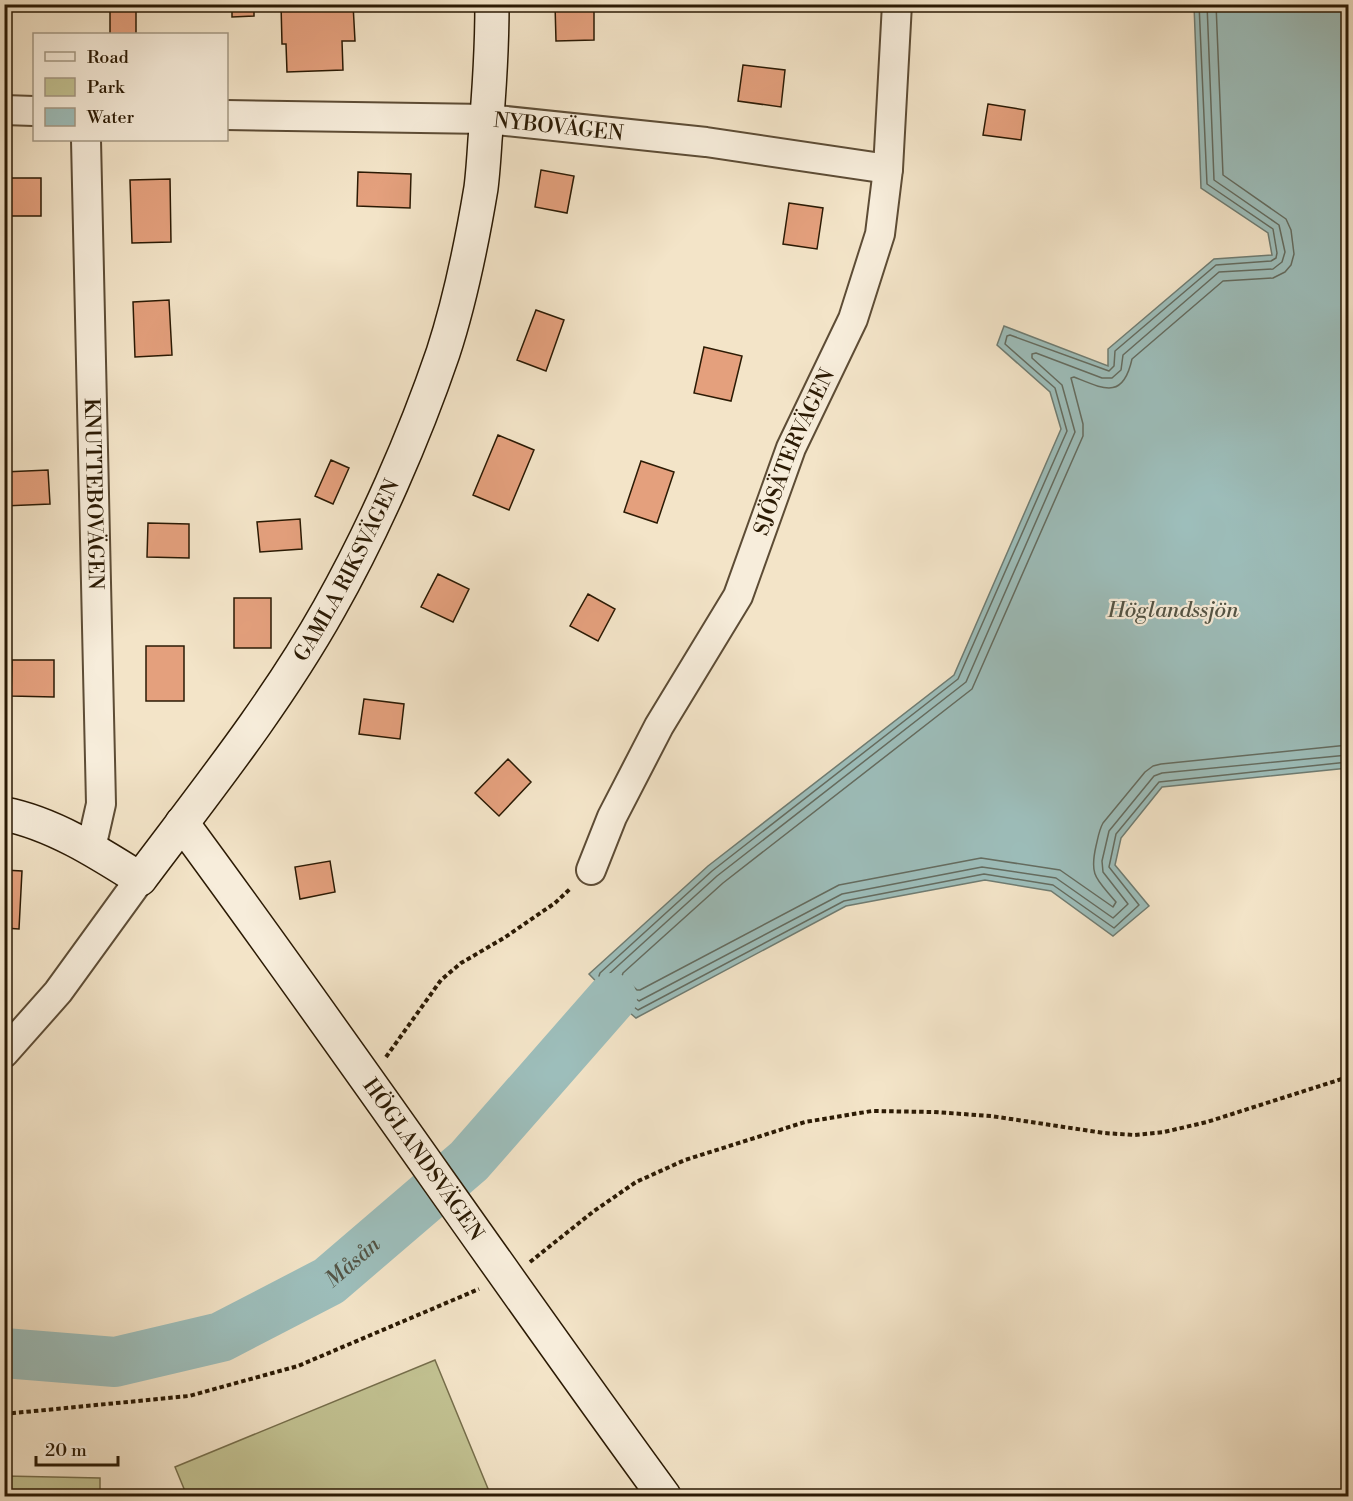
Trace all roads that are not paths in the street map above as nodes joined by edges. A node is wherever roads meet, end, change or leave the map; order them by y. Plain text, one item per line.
1 (492, 4) edge
2 (897, 4) edge
3 (4, 110) edge
4 (33, 111) edge
5 (228, 115) edge
6 (487, 119) junction
7 (86, 141) edge
8 (888, 169) junction
9 (4, 814) edge
10 (182, 823) junction
11 (91, 848) junction
12 (591, 870) road end
13 (140, 879) junction
14 (4, 1053) edge
15 (664, 1497) edge

1 - 6 street, GAMLA RIKSVÄGEN
2 - 8 street, SJÖSÄTERVÄGEN
3 - 4 street
5 - 6 street, NYBOVÄGEN
6 - 8 street, NYBOVÄGEN
6 - 10 street, GAMLA RIKSVÄGEN
7 - 11 street, KNUTTEBOVÄGEN
8 - 12 street, SJÖSÄTERVÄGEN
9 - 11 street
10 - 13 street, GAMLA RIKSVÄGEN
10 - 15 street, HÖGLANDSVÄGEN
11 - 13 street
13 - 14 street, GAMLA RIKSVÄGEN

